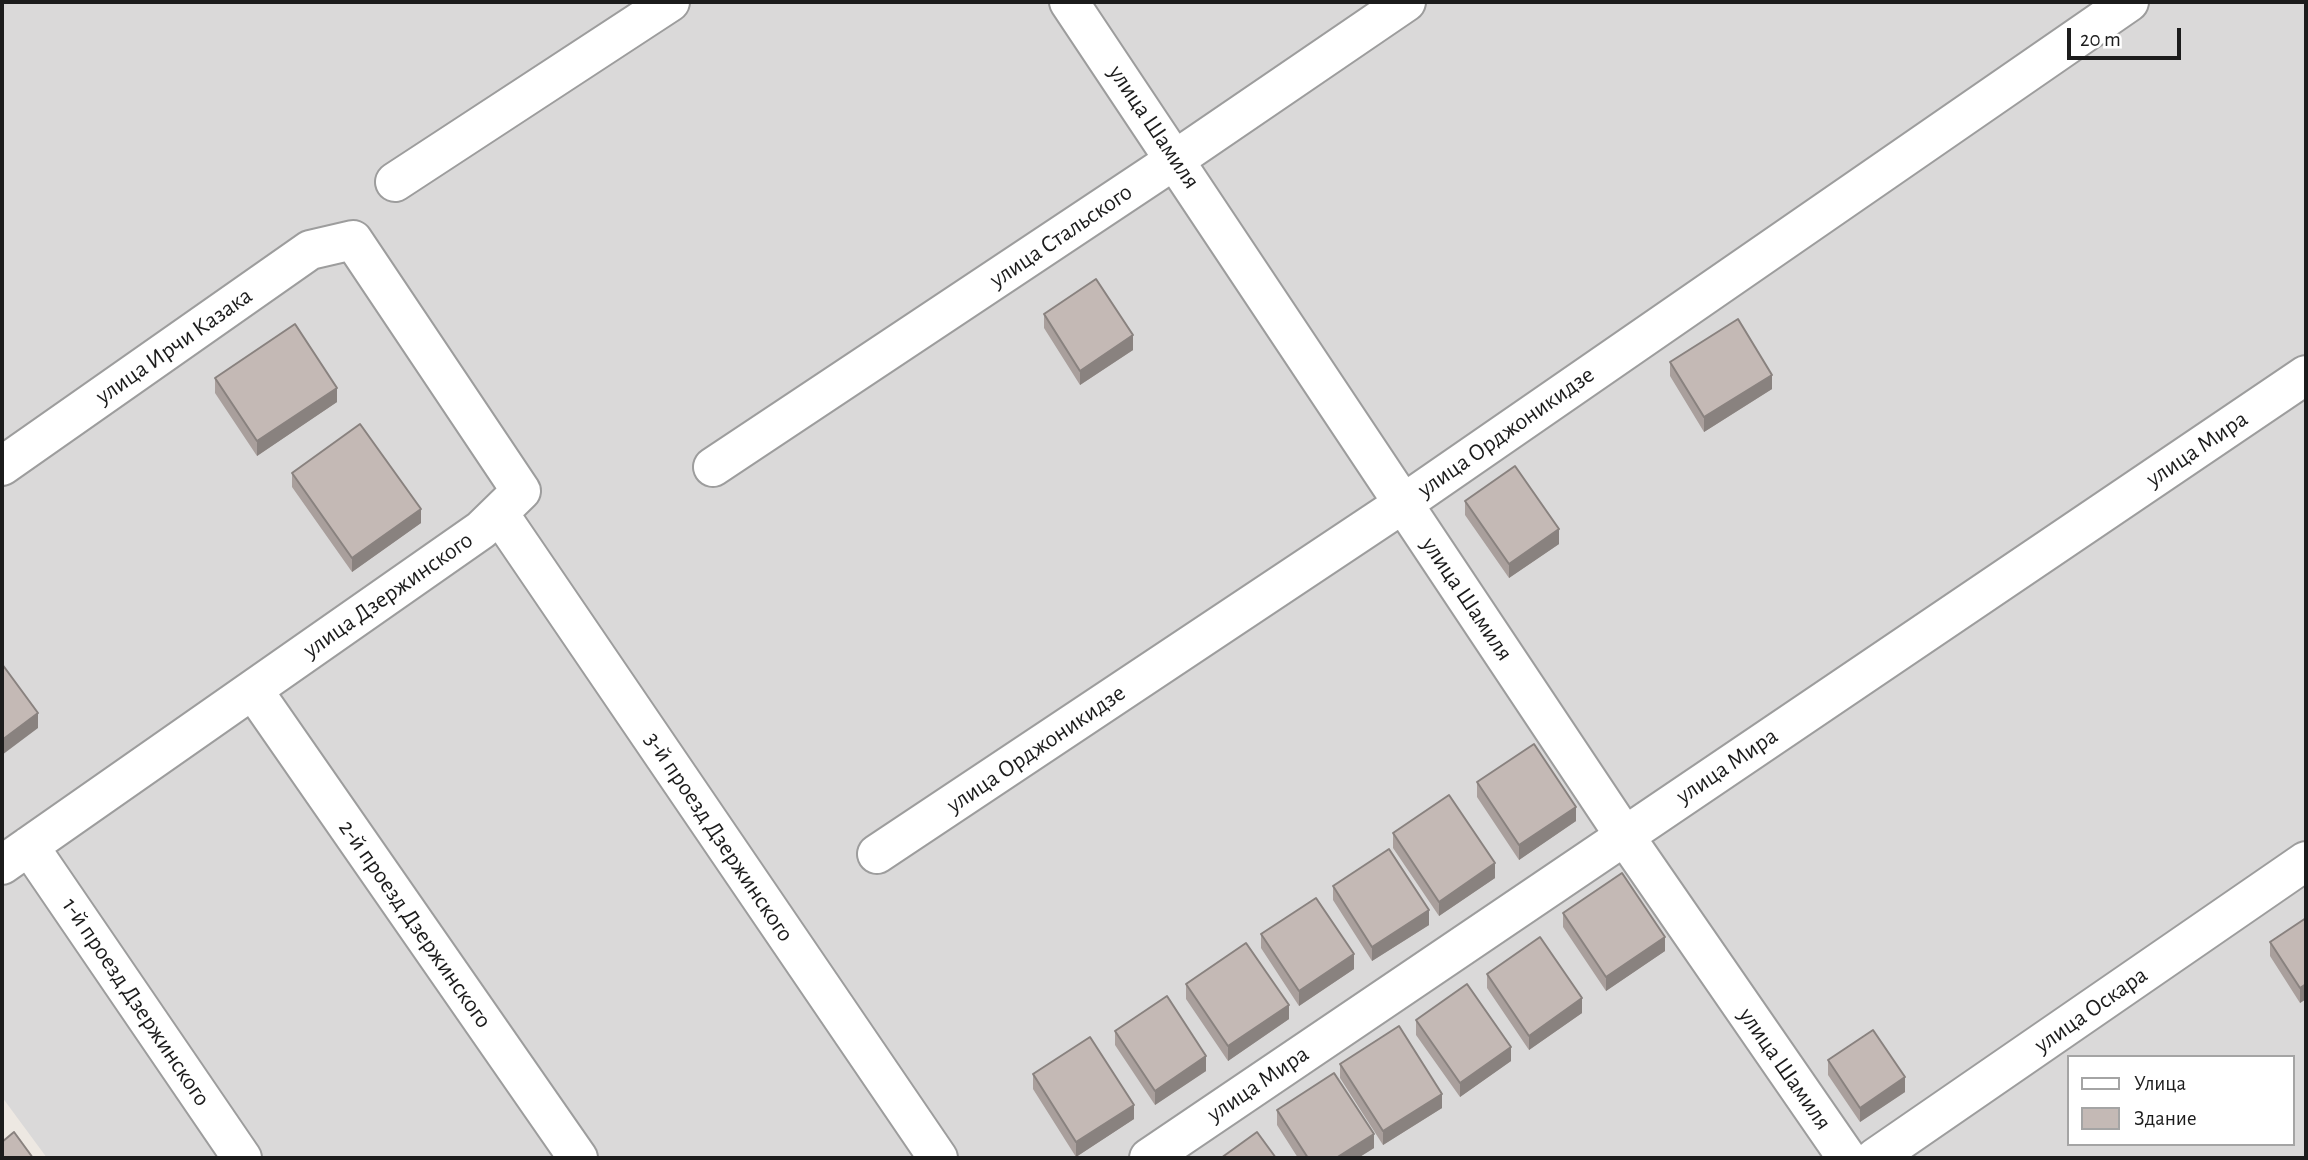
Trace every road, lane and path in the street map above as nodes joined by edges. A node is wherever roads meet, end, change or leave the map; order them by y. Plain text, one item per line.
1 (670, 2) edge
2 (1069, 2) edge
3 (1406, 2) edge
4 (2129, 2) edge
5 (1177, 159) junction
6 (395, 182) dead end
7 (353, 240) joint
8 (2306, 375) edge
9 (2, 466) edge
10 (712, 467) dead end
11 (1404, 503) junction
12 (500, 515) junction
13 (253, 690) junction
14 (1624, 835) junction
15 (877, 854) dead end
16 (15, 856) edge
17 (2306, 861) edge
18 (243, 1158) edge
19 (578, 1158) edge
20 (938, 1158) edge
21 (1149, 1158) edge
22 (1847, 1158) edge
23 (1875, 1158) edge

1 - 6 street
2 - 5 street, улица Шамиля
3 - 5 street, улица Стальского
4 - 11 street, улица Орджоникидзе
5 - 10 street, улица Стальского
5 - 11 street, улица Шамиля
7 - 9 street, улица Ирчи Казака
7 - 12 street, улица Дзержинского
8 - 14 street, улица Мира
11 - 14 street, улица Шамиля
11 - 15 street, улица Орджоникидзе
12 - 13 street, улица Дзержинского
12 - 20 street, 3-й проезд Дзержинского
13 - 16 street, улица Дзержинского
13 - 19 street, 2-й проезд Дзержинского
14 - 21 street, улица Мира
14 - 22 street, улица Шамиля
16 - 18 street, 1-й проезд Дзержинского
17 - 23 street, улица Оскара

